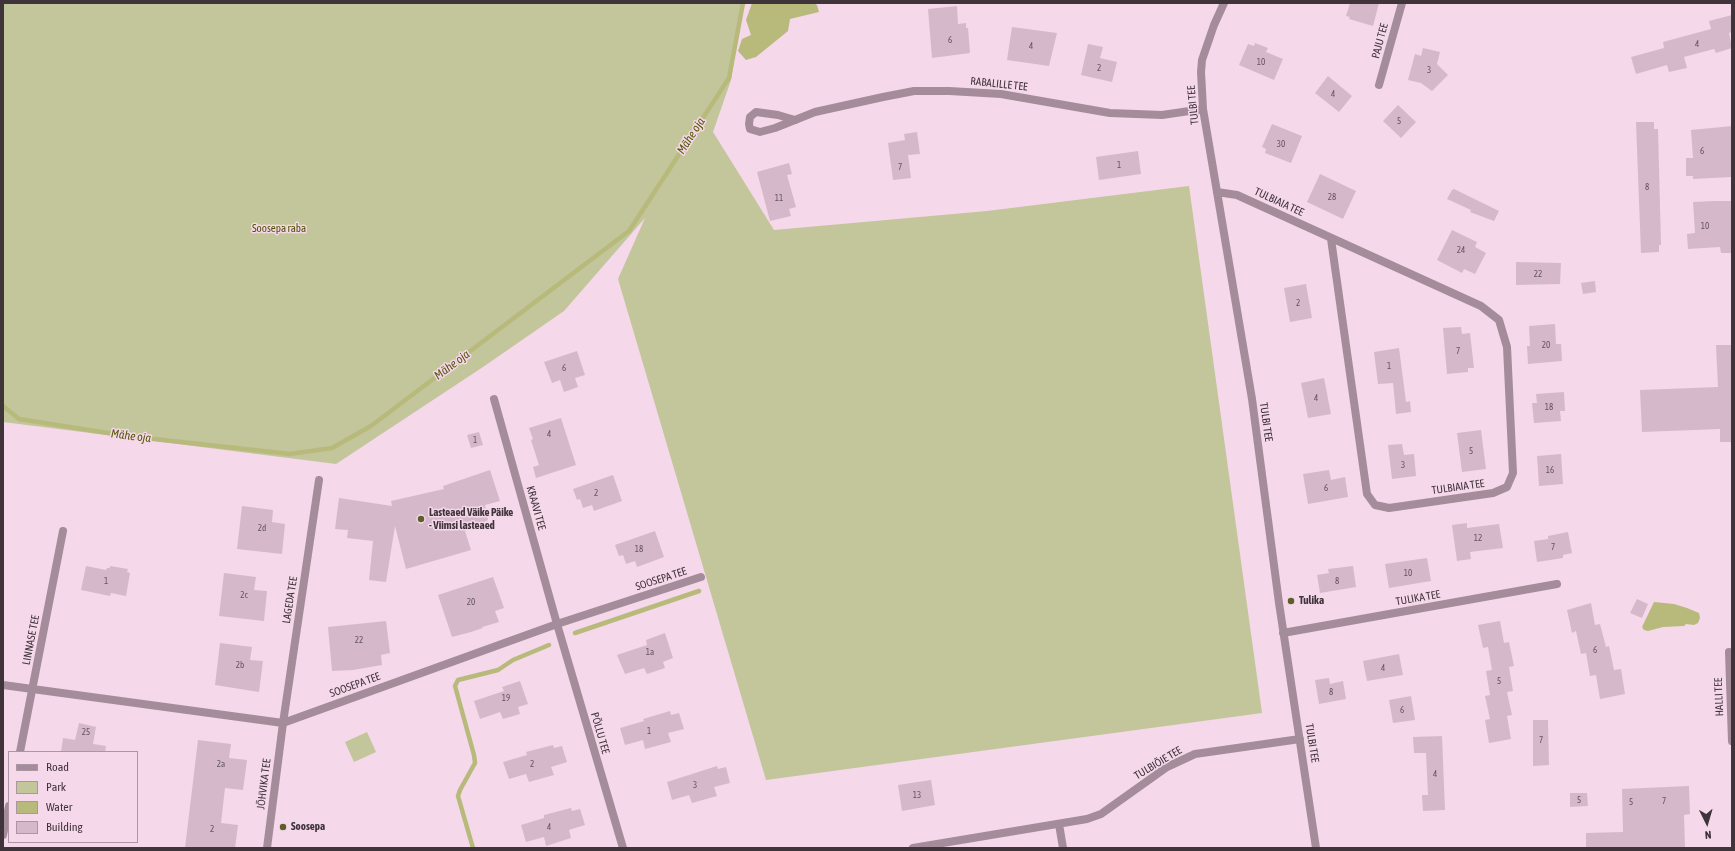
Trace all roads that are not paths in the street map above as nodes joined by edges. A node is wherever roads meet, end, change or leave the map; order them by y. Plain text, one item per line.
1 (1224, 3) edge
2 (1402, 3) edge
3 (1379, 85) dead end
4 (1203, 109) junction
5 (795, 120) junction
6 (1217, 192) junction
7 (1331, 238) junction
8 (494, 399) dead end
9 (319, 480) dead end
10 (63, 531) dead end
11 (701, 577) dead end
12 (1557, 584) dead end
13 (557, 624) junction
14 (1283, 633) junction
15 (1729, 652) dead end
16 (3, 685) edge
17 (33, 690) junction
18 (283, 723) junction
19 (1300, 739) junction
20 (1732, 741) edge
21 (20, 751) edge
22 (8, 811) edge
23 (1059, 824) junction
24 (3, 835) edge
25 (266, 848) edge
26 (623, 848) edge
27 (913, 848) edge
28 (1063, 848) edge
29 (1316, 848) edge

1 - 4 street, TULBI TEE
2 - 3 street, PAJU TEE
4 - 5 street, RABALILLE TEE
4 - 6 street, TULBI TEE
5 - 5 street, RABALILLE TEE
6 - 7 street, TULBIAIA TEE
6 - 14 street, TULBI TEE
7 - 7 street, TULBIAIA TEE
8 - 13 street, KRAAVI TEE
9 - 18 street, LAGEDA TEE
10 - 17 street, LINNASE TEE
11 - 13 street, SOOSEPA TEE
12 - 14 street, TULIKA TEE
13 - 18 street, SOOSEPA TEE
13 - 26 street, PÕLLU TEE
14 - 19 street, TULBI TEE
15 - 20 street, HALLI TEE
16 - 17 street, SOOSEPA TEE
17 - 18 street, SOOSEPA TEE
17 - 21 street, LINNASE TEE
18 - 25 street, JÕHVIKA TEE
19 - 23 street, TULBIÕIE TEE
19 - 29 street, TULBI TEE
22 - 24 street
23 - 27 street, TULBIÕIE TEE
23 - 28 street

